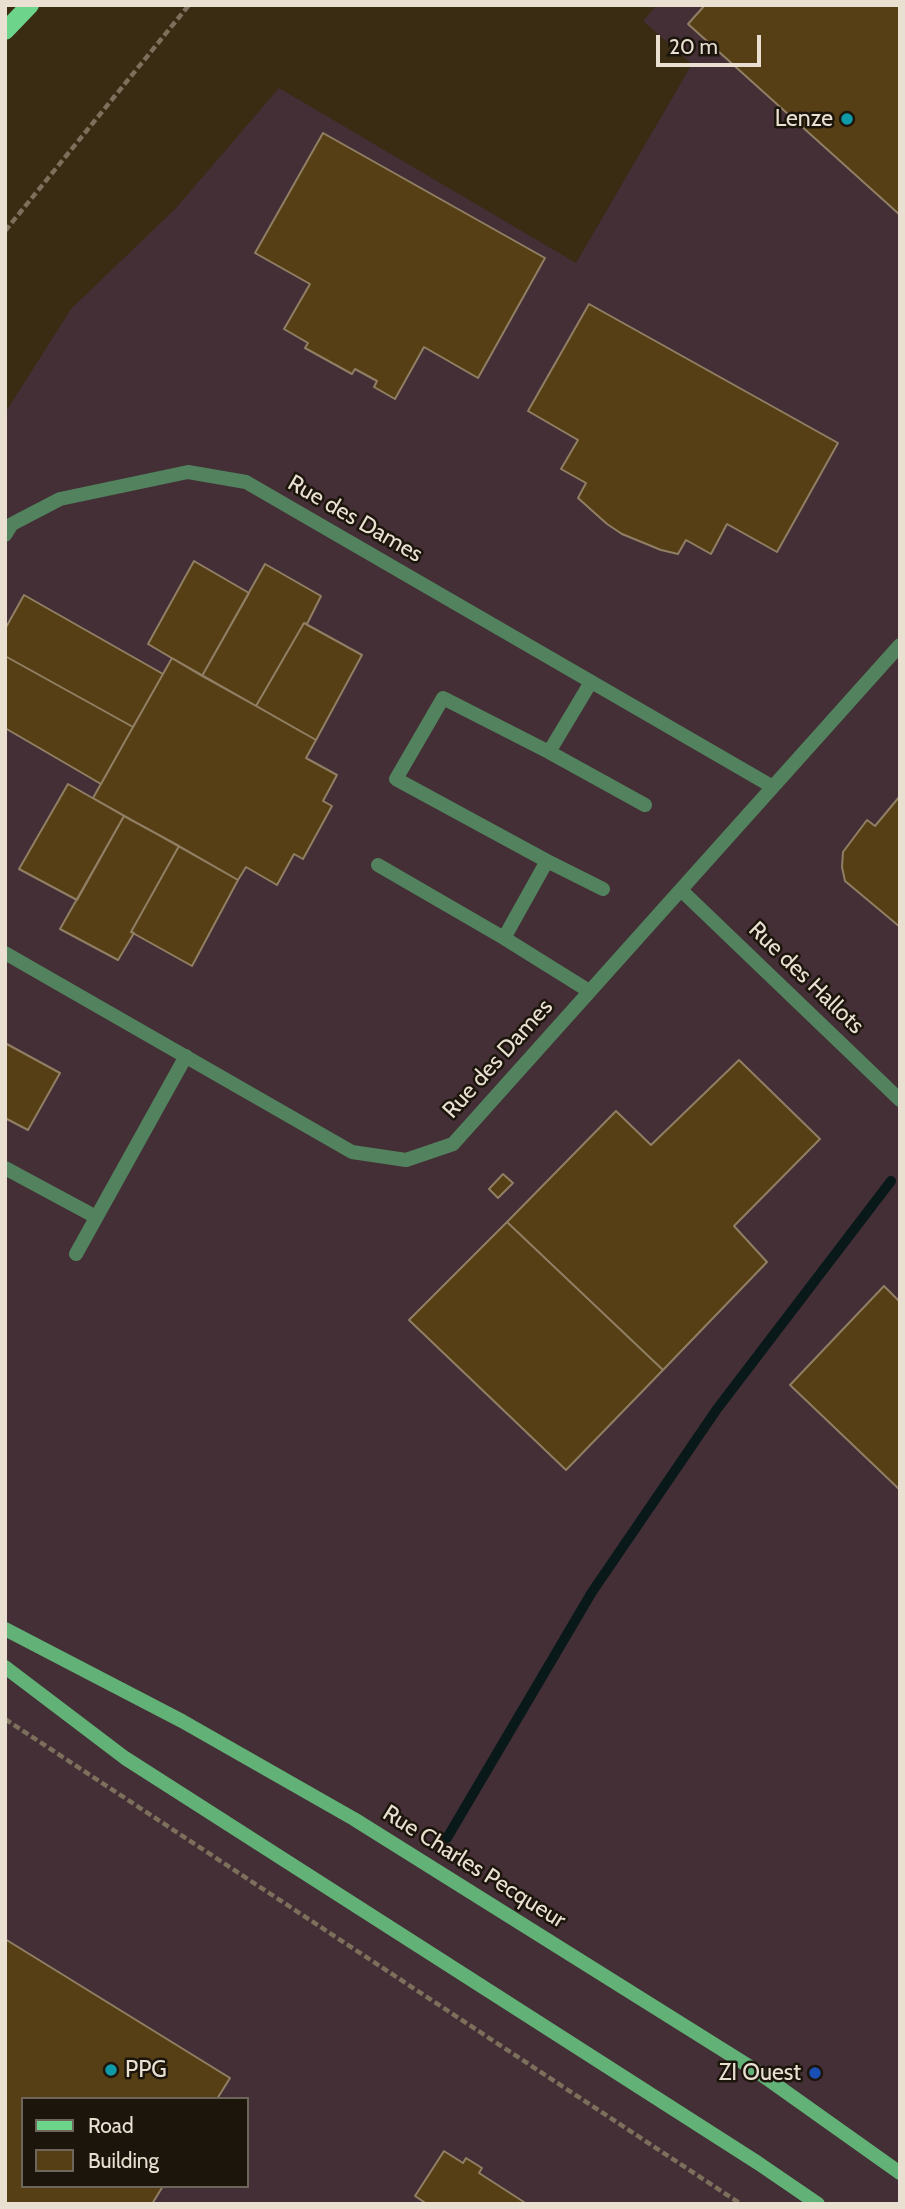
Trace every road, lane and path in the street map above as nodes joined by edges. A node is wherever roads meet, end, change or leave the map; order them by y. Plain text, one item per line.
1 (30, 5) edge
2 (188, 5) edge
3 (5, 31) edge
4 (5, 231) edge
5 (5, 535) edge
6 (900, 645) edge
7 (591, 682) junction
8 (549, 752) junction
9 (772, 787) junction
10 (645, 805) dead end
11 (547, 862) junction
12 (378, 865) dead end
13 (603, 889) dead end
14 (681, 890) junction
15 (503, 938) junction
16 (5, 953) edge
17 (589, 991) junction
18 (186, 1056) junction
19 (900, 1100) edge
20 (5, 1168) edge
21 (96, 1217) junction
22 (76, 1254) dead end
23 (5, 1629) edge
24 (5, 1667) edge
25 (5, 1719) edge
26 (900, 2173) edge
27 (741, 2204) edge
28 (818, 2204) edge

1 - 3 main road
2 - 4 path
5 - 7 street, Rue des Dames
6 - 9 street, Rue des Dames
7 - 8 street
7 - 9 street, Rue des Dames
8 - 10 street
8 - 11 street
9 - 14 street, Rue des Dames
11 - 13 street
11 - 15 street
12 - 15 street
14 - 17 street, Rue des Dames
14 - 19 street, Rue des Hallots
15 - 17 street
16 - 18 street, Rue des Dames
17 - 18 street, Rue des Dames
18 - 21 street
20 - 21 street
21 - 22 street
23 - 26 main road, Rue Charles Pecqueur
24 - 28 main road
25 - 27 path

